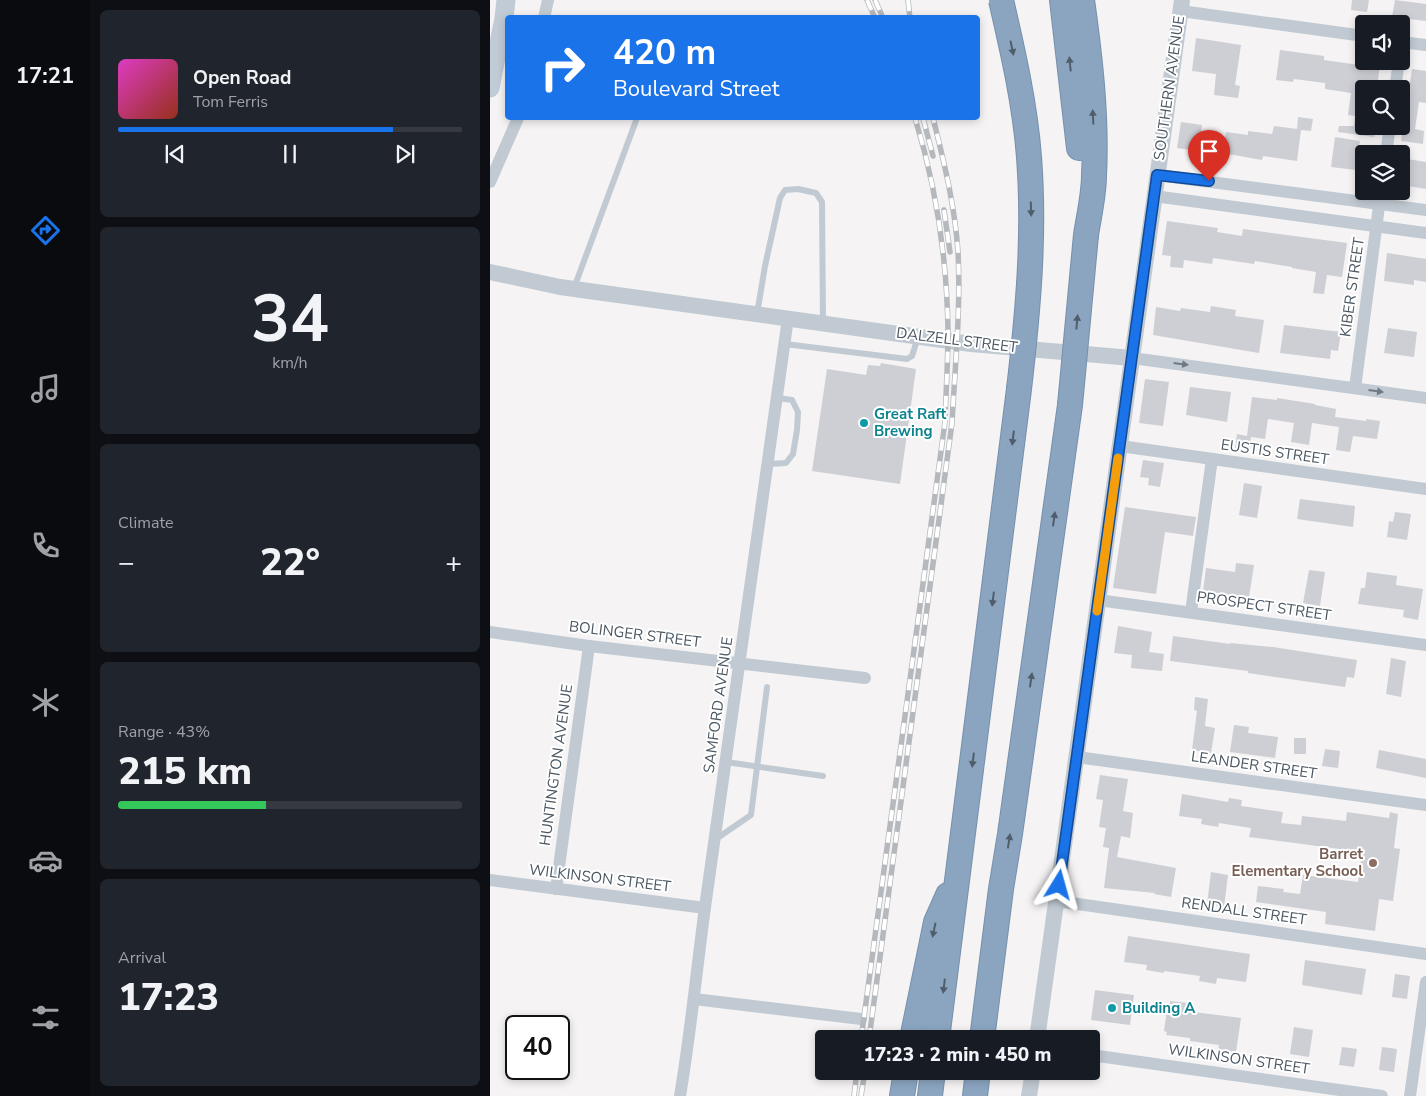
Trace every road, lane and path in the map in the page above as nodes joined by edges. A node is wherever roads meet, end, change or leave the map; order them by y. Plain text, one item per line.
1 (506, 0) edge
2 (548, 0) edge
3 (1001, 0) edge
4 (1062, 0) edge
5 (1082, 0) edge
6 (1181, 6) edge
7 (545, 15) edge
8 (1355, 35) edge
9 (1410, 44) edge
10 (1426, 45) edge
11 (490, 88) edge
12 (517, 120) edge
13 (636, 120) edge
14 (1157, 175) junction
15 (490, 182) edge
16 (1355, 195) edge
17 (1154, 196) junction
18 (1380, 200) edge
19 (1388, 200) edge
20 (1426, 210) edge
21 (1377, 226) junction
22 (1426, 233) edge
23 (1086, 235) junction
24 (490, 272) edge
25 (574, 289) junction
26 (757, 314) junction
27 (788, 318) junction
28 (823, 323) junction
29 (918, 336) junction
30 (785, 344) junction
31 (1132, 358) junction
32 (1355, 388) junction
33 (778, 398) junction
34 (1426, 398) edge
35 (1120, 446) junction
36 (1212, 460) junction
37 (769, 464) junction
38 (1426, 489) edge
39 (1098, 600) junction
40 (1190, 612) junction
41 (490, 632) edge
42 (1426, 645) edge
43 (589, 646) junction
44 (740, 663) junction
45 (865, 678) dead end
46 (767, 687) dead end
47 (1077, 757) junction
48 (726, 762) junction
49 (757, 767) junction
50 (823, 776) dead end
51 (1426, 805) edge
52 (715, 840) junction
53 (959, 869) junction
54 (490, 880) edge
55 (556, 889) junction
56 (1001, 889) junction
57 (1057, 901) junction
58 (705, 908) junction
59 (1426, 954) edge
60 (1426, 982) edge
61 (694, 999) junction
62 (861, 1019) dead end
63 (914, 1030) edge
64 (938, 1030) edge
65 (983, 1030) edge
66 (997, 1030) edge
67 (1038, 1030) edge
68 (1100, 1056) edge
69 (905, 1080) edge
70 (932, 1080) edge
71 (977, 1080) edge
72 (992, 1080) edge
73 (1032, 1080) edge
74 (680, 1096) edge
75 (902, 1096) edge
76 (930, 1096) edge
77 (975, 1096) edge
78 (991, 1096) edge
79 (1029, 1096) edge
80 (1382, 1096) edge
81 (1410, 1096) edge

1 - 11 main road
2 - 7 street
3 -> 53 highway, bridge
23 -> 4 highway
23 -> 5 highway
6 - 8 street
6 - 14 street, SOUTHERN AVENUE
9 - 10 street
12 - 15 street
13 - 25 lane
14 - 16 street
14 - 17 street, SOUTHERN AVENUE
17 - 21 street
17 - 31 street, SOUTHERN AVENUE
18 - 21 street, KIBER STREET
19 - 20 street
21 - 22 street
21 - 32 street, KIBER STREET
56 -> 23 highway, bridge
24 - 25 street, DALZELL STREET
25 - 26 street, DALZELL STREET
26 - 27 street, DALZELL STREET
26 - 28 lane
27 - 28 street, DALZELL STREET
27 - 30 street, SAMFORD AVENUE
28 - 29 street, DALZELL STREET
29 - 30 lane
29 - 31 street, DALZELL STREET
30 - 33 street, SAMFORD AVENUE
31 -> 32 street, DALZELL STREET
31 - 35 street, SOUTHERN AVENUE
32 -> 34 street, DALZELL STREET
33 - 37 street, SAMFORD AVENUE
33 - 37 lane
35 - 36 street, EUSTIS STREET
35 - 39 street, SOUTHERN AVENUE
36 - 38 street, EUSTIS STREET
36 - 40 street
37 - 44 street, SAMFORD AVENUE
39 - 40 street, PROSPECT STREET
39 - 47 street, SOUTHERN AVENUE
40 - 42 street, PROSPECT STREET
41 - 43 street, BOLINGER STREET
43 - 44 street, BOLINGER STREET
43 - 55 street, HUNTINGTON AVENUE
44 - 45 street, BOLINGER STREET
44 - 48 street, SAMFORD AVENUE
46 - 49 lane
47 - 51 street, LEANDER STREET
47 - 57 street, SOUTHERN AVENUE
48 - 49 lane
48 - 52 street, SAMFORD AVENUE
49 - 50 lane
49 - 52 lane
52 - 58 street, SAMFORD AVENUE
53 -> 63 highway
53 -> 64 highway
54 - 55 street, WILKINSON STREET
55 - 58 street, WILKINSON STREET
56 - 65 highway
56 - 66 highway
57 - 59 street, RENDALL STREET
57 - 67 street, SOUTHERN AVENUE
58 - 61 street, SAMFORD AVENUE
60 - 81 street
61 - 62 street
61 - 74 street, SAMFORD AVENUE
68 - 80 street, WILKINSON STREET
69 - 75 highway
70 - 76 highway
71 - 77 highway
72 - 78 highway
73 - 79 street

